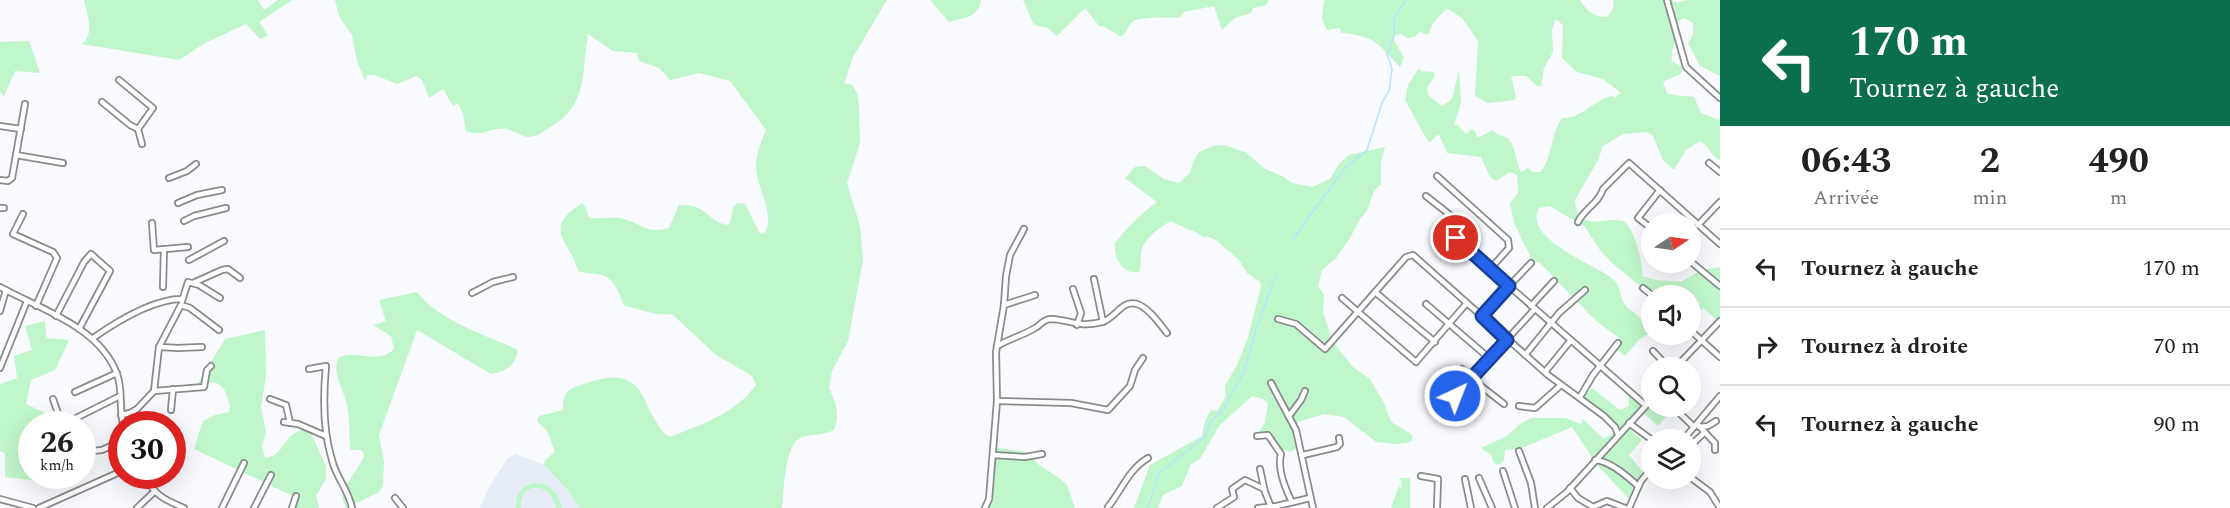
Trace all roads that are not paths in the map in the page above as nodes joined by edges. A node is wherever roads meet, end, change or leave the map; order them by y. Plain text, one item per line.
1 (1667, 0) edge
2 (119, 80) dead end
3 (1720, 98) edge
4 (102, 102) dead end
5 (25, 104) dead end
6 (0, 126) edge
7 (21, 129) junction
8 (138, 129) junction
9 (142, 144) dead end
10 (16, 155) junction
11 (63, 163) dead end
12 (196, 164) dead end
13 (1709, 164) dead end
14 (1720, 172) edge
15 (1437, 176) dead end
16 (170, 178) dead end
17 (0, 180) edge
18 (222, 190) dead end
19 (1660, 190) junction
20 (1426, 196) dead end
21 (1720, 202) edge
22 (178, 204) dead end
23 (226, 208) dead end
24 (1642, 213) edge
25 (1685, 213) edge
26 (23, 214) dead end
27 (184, 221) dead end
28 (1578, 222) dead end
29 (1701, 222) edge
30 (152, 223) dead end
31 (1701, 228) edge
32 (1024, 229) dead end
33 (224, 242) dead end
34 (1720, 244) edge
35 (188, 247) dead end
36 (164, 249) junction
37 (189, 260) dead end
38 (1531, 263) dead end
39 (1490, 269) junction
40 (1701, 270) edge
41 (513, 277) dead end
42 (240, 278) dead end
43 (1094, 279) dead end
44 (1554, 281) dead end
45 (193, 283) junction
46 (0, 286) edge
47 (1509, 286) junction
48 (1720, 286) edge
49 (163, 287) dead end
50 (1073, 289) dead end
51 (6, 290) junction
52 (1585, 290) dead end
53 (1375, 292) junction
54 (471, 293) dead end
55 (1035, 295) dead end
56 (220, 298) dead end
57 (1342, 298) dead end
58 (27, 301) junction
59 (182, 302) junction
60 (1426, 304) dead end
61 (1466, 304) junction
62 (1005, 305) junction
63 (36, 306) junction
64 (1532, 308) junction
65 (0, 311) edge
66 (1357, 312) junction
67 (56, 316) junction
68 (1482, 316) junction
69 (1278, 320) dead end
70 (1720, 321) edge
71 (1103, 322) junction
72 (1449, 323) junction
73 (1551, 324) junction
74 (1077, 325) junction
75 (79, 329) junction
76 (219, 330) dead end
77 (1165, 333) dead end
78 (93, 338) junction
79 (1507, 340) junction
80 (1571, 340) junction
81 (1702, 340) junction
82 (1435, 342) junction
83 (1618, 343) dead end
84 (202, 346) dead end
85 (997, 346) junction
86 (159, 347) junction
87 (1653, 351) dead end
88 (1525, 355) junction
89 (1659, 357) edge
90 (1686, 357) edge
91 (1720, 357) edge
92 (1143, 358) dead end
93 (1489, 358) junction
94 (211, 366) dead end
95 (1600, 366) junction
96 (0, 368) edge
97 (309, 369) dead end
98 (1462, 369) dead end
99 (1545, 372) junction
100 (117, 373) junction
101 (1472, 379) junction
102 (1270, 382) dead end
103 (1561, 385) junction
104 (1444, 387) dead end
105 (173, 389) junction
106 (154, 391) junction
107 (1305, 391) dead end
108 (75, 392) dead end
109 (120, 396) junction
110 (1720, 396) edge
111 (1580, 398) junction
112 (53, 399) dead end
113 (270, 399) dead end
114 (997, 401) junction
115 (1641, 401) edge
116 (1504, 404) dead end
117 (1519, 406) dead end
118 (1641, 408) edge
119 (171, 410) dead end
120 (121, 411) edge
121 (134, 411) edge
122 (1288, 416) junction
123 (1686, 417) edge
124 (1716, 421) dead end
125 (1629, 423) junction
126 (1697, 426) junction
127 (1694, 429) edge
128 (1641, 432) edge
129 (1705, 432) junction
130 (1618, 434) junction
131 (326, 435) junction
132 (1257, 436) dead end
133 (1701, 436) edge
134 (1339, 438) dead end
135 (1715, 450) dead end
136 (1519, 451) dead end
137 (1042, 454) dead end
138 (993, 455) junction
139 (1303, 455) junction
140 (1148, 458) dead end
141 (1595, 460) junction
142 (244, 463) dead end
143 (1260, 470) dead end
144 (1503, 471) dead end
145 (271, 475) dead end
146 (1421, 476) dead end
147 (108, 477) edge
148 (1479, 478) dead end
149 (1465, 479) dead end
150 (1641, 482) edge
151 (1701, 485) edge
152 (1638, 486) junction
153 (1570, 488) junction
154 (152, 489) edge
155 (1264, 489) junction
156 (154, 492) junction
157 (296, 496) dead end
158 (395, 498) dead end
159 (1310, 498) junction
160 (0, 499) edge
161 (1718, 499) edge
162 (1292, 501) junction
163 (1108, 507) edge
164 (1276, 507) edge
165 (33, 508) edge
166 (39, 508) edge
167 (137, 508) edge
168 (184, 508) edge
169 (222, 508) edge
170 (254, 508) edge
171 (292, 508) edge
172 (352, 508) edge
173 (403, 508) edge
174 (985, 508) edge
175 (1217, 508) edge
176 (1258, 508) edge
177 (1313, 508) edge
178 (1437, 508) edge
179 (1471, 508) edge
180 (1492, 508) edge
181 (1515, 508) edge
182 (1535, 508) edge
183 (1548, 508) edge
184 (1624, 508) edge
185 (1629, 508) edge
186 (1720, 508) edge

1 - 3 street
2 - 8 street
4 - 8 street
5 - 7 street
6 - 7 street
7 - 10 street
8 - 9 street
10 - 11 street
10 - 17 street
12 - 16 street
13 - 14 street
15 - 39 street
18 - 22 street
19 - 24 street
19 - 25 street
19 - 28 street
20 - 39 street
21 - 29 street
23 - 27 street
26 - 63 street
30 - 36 street
31 - 34 street
32 - 62 street
33 - 37 street
35 - 36 street
36 - 49 street
38 - 47 street
39 - 47 street
40 - 48 street
41 - 54 street
42 - 45 street
43 - 71 street
44 - 64 street
45 - 56 street
45 - 59 street
46 - 51 street
47 - 64 street
47 - 68 street
50 - 74 street
51 - 58 street
51 - 65 street
52 - 73 street
53 - 61 street
53 - 66 street
53 - 82 street
55 - 62 street
57 - 66 street
58 - 63 street
58 - 96 street
59 - 76 street
59 - 78 street
59 - 86 street
60 - 72 street
61 - 68 street
61 - 72 street
62 - 85 street
63 - 67 street
64 - 73 street
64 - 79 street
66 - 69 street
66 - 82 street
67 - 75 street
67 - 75 street
68 - 79 street
70 - 81 street
71 - 74 street
71 - 77 street
72 - 82 street
72 - 93 street
73 - 80 street
73 - 88 street
74 - 85 street
75 - 78 street
78 - 100 street
79 - 88 street
79 - 93 street
80 - 95 street
80 - 99 street
81 - 90 street
81 - 91 street
83 - 95 street
84 - 86 street
85 - 114 street
86 - 106 street
87 - 89 street
88 - 99 street
92 - 114 street
93 - 101 street
94 - 105 street
95 - 111 street
95 - 115 street
97 - 131 street
98 - 101 street
99 - 103 street
100 - 108 street
100 - 109 street
101 - 104 street
101 - 116 street
102 - 122 street
103 - 111 street
103 - 117 street
105 - 106 street
105 - 119 street
106 - 121 street
107 - 122 street
109 - 112 street
109 - 120 street
110 - 126 street
111 - 130 street
113 - 131 street
114 - 138 street
118 - 125 street
122 - 139 street
123 - 126 street
124 - 126 street
125 - 128 street
125 - 130 street
126 - 127 street
126 - 129 street
129 - 133 street
129 - 135 street
130 - 141 street
131 - 172 street
132 - 162 street
134 - 139 street
136 - 182 street
137 - 138 street
138 - 174 street
139 - 159 street
140 - 163 street
141 - 152 street
141 - 153 street
142 - 169 street
143 - 155 street
144 - 181 street
145 - 170 street
146 - 178 street
147 - 166 street
148 - 180 street
149 - 179 street
150 - 152 street
151 - 161 street
152 - 185 street
153 - 183 street
153 - 184 street
154 - 156 street
155 - 164 street
155 - 175 street
156 - 167 street
156 - 168 street
157 - 171 street
158 - 173 street
159 - 162 street
159 - 177 street
160 - 165 street
161 - 186 street
162 - 164 street
164 - 176 street

